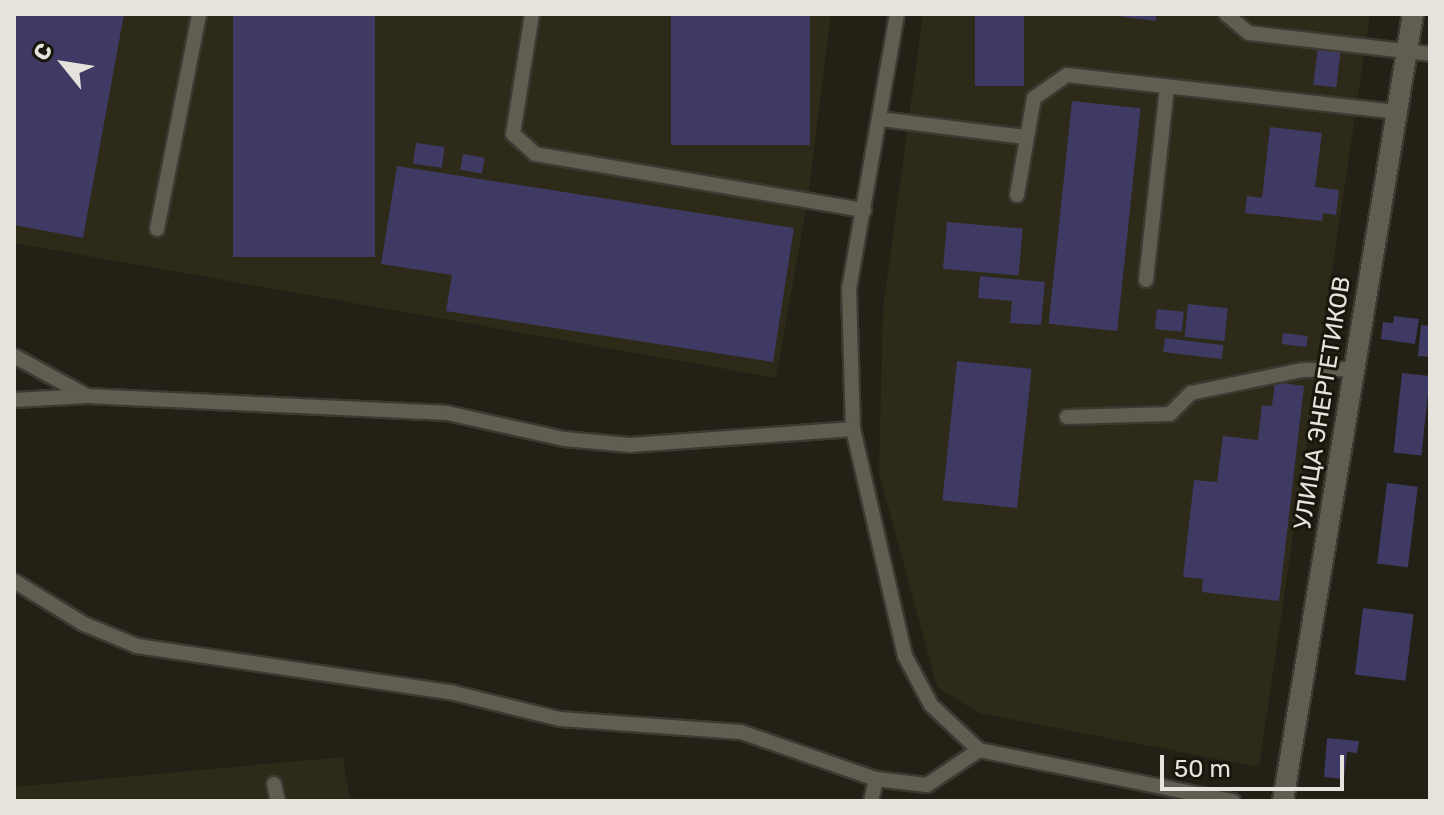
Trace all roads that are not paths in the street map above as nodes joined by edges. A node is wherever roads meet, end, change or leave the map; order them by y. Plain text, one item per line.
1 (199, 14) edge
2 (532, 14) edge
3 (897, 14) edge
4 (1226, 14) edge
5 (1413, 14) edge
6 (1408, 52) junction
7 (1430, 54) edge
8 (1167, 87) junction
9 (1398, 112) junction
10 (880, 119) junction
11 (1024, 137) junction
12 (1017, 195) dead end
13 (864, 210) junction
14 (157, 229) dead end
15 (1146, 280) dead end
16 (14, 356) edge
17 (1355, 369) junction
18 (88, 396) junction
19 (14, 400) edge
20 (1067, 417) dead end
21 (853, 429) junction
22 (14, 581) edge
23 (979, 750) junction
24 (876, 779) junction
25 (274, 784) dead end
26 (278, 801) edge
27 (871, 801) edge
28 (1233, 801) edge
29 (1283, 801) edge

1 - 14 lane
2 - 13 lane
3 - 10 lane
4 - 6 lane
5 - 6 street, УЛИЦА ЭНЕРГЕТИКОВ
6 - 7 lane
6 - 9 street, УЛИЦА ЭНЕРГЕТИКОВ
8 - 9 lane
8 - 11 lane
8 - 15 lane
9 - 17 street, УЛИЦА ЭНЕРГЕТИКОВ
10 - 11 lane
10 - 13 lane
11 - 12 lane
13 - 21 lane
16 - 18 lane
17 - 20 lane
17 - 29 street, УЛИЦА ЭНЕРГЕТИКОВ
18 - 19 lane
18 - 21 lane
21 - 23 lane
22 - 24 lane
23 - 24 lane
23 - 28 lane
24 - 27 lane
25 - 26 lane

